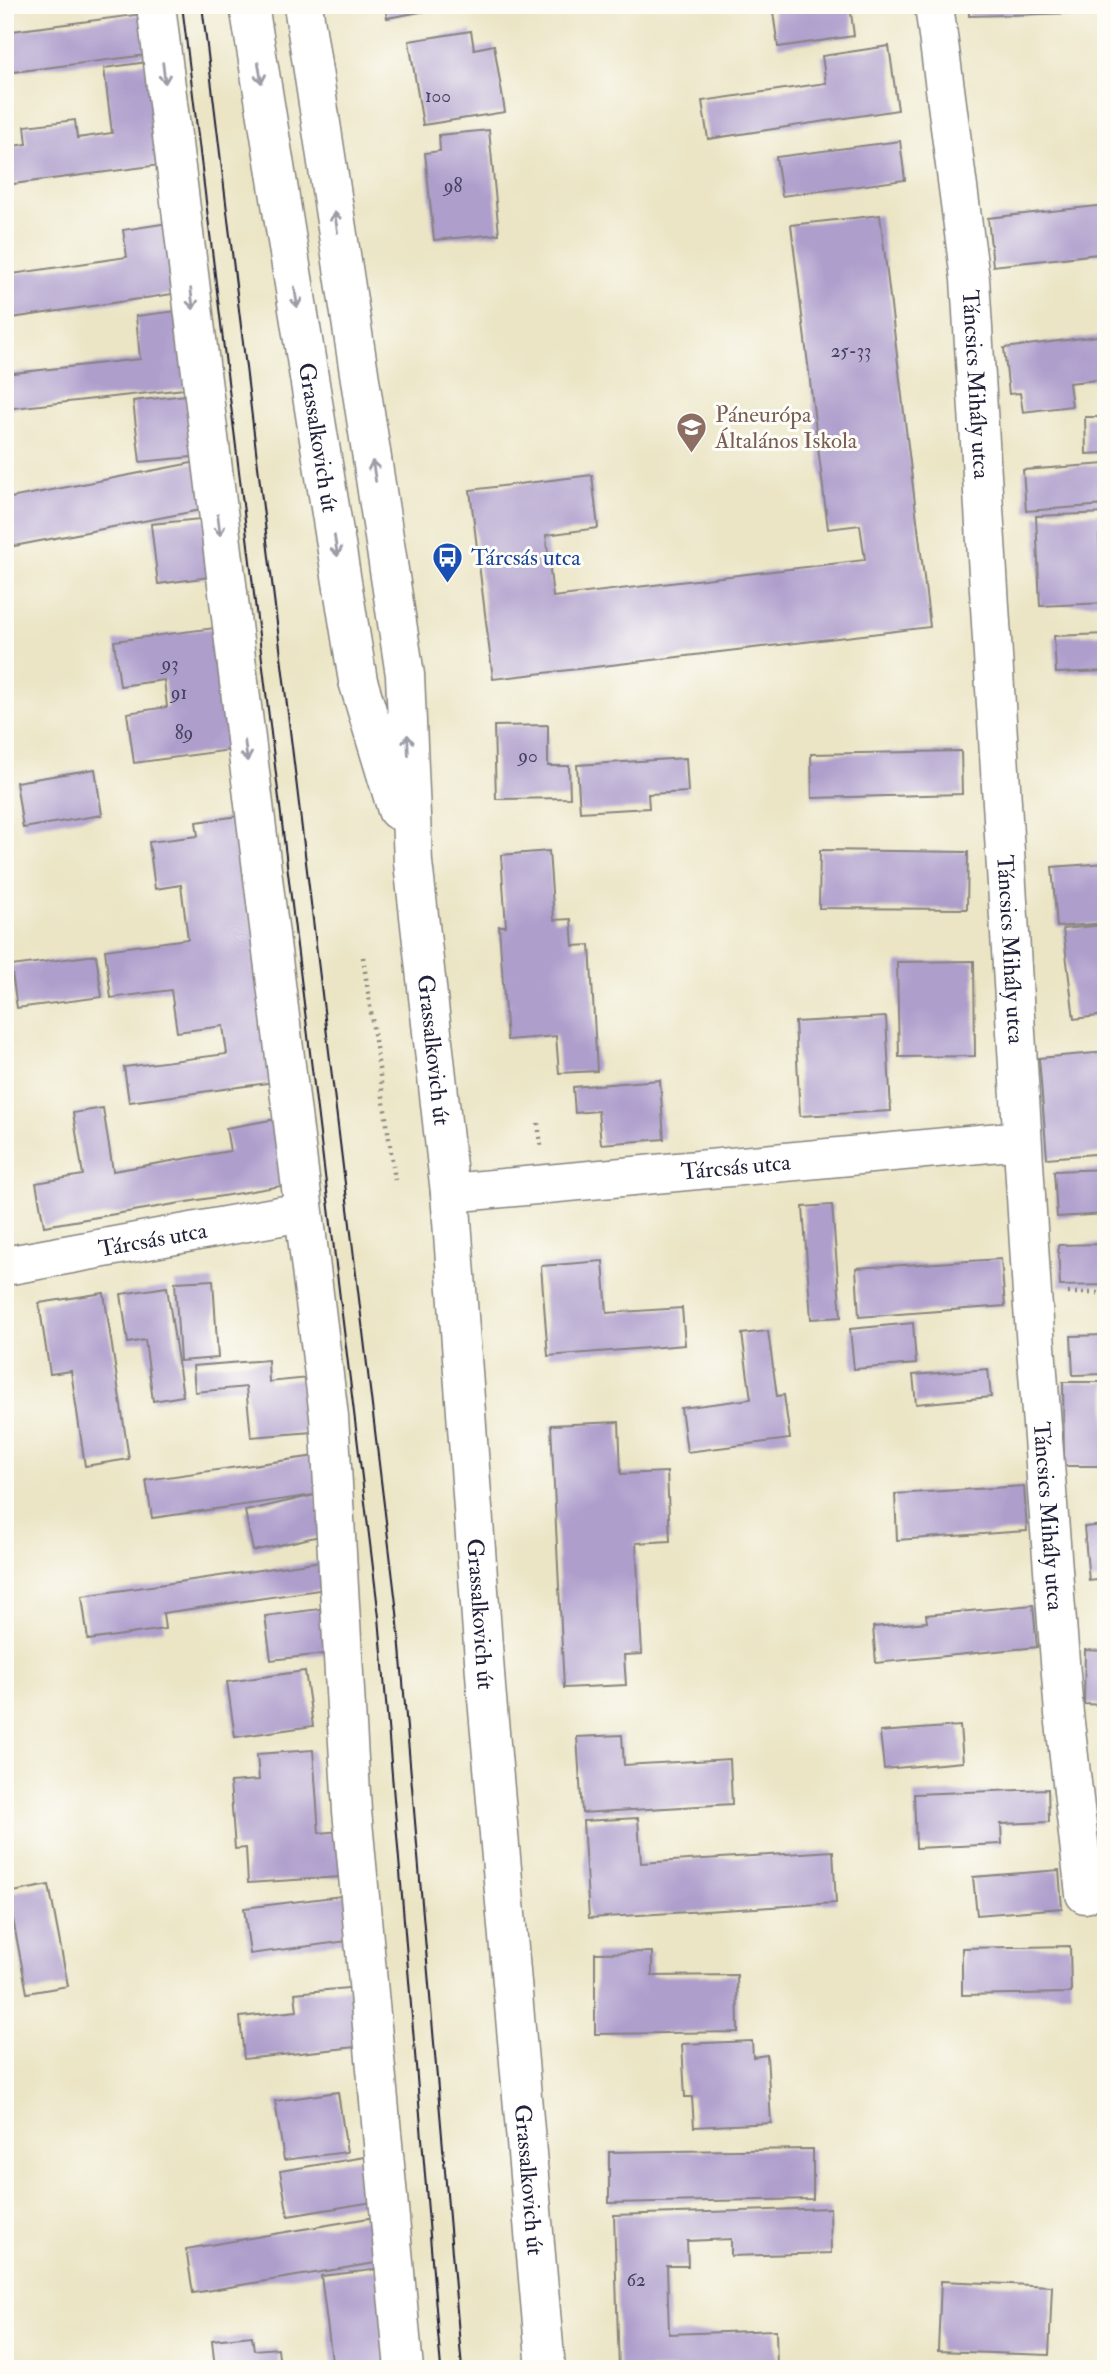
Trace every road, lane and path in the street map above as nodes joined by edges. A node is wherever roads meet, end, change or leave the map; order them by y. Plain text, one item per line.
1 (156, 5) edge
2 (249, 5) edge
3 (303, 5) edge
4 (934, 5) edge
5 (413, 862) junction
6 (363, 957) dead end
7 (538, 1123) dead end
8 (1022, 1140) junction
9 (541, 1154) dead end
10 (396, 1180) dead end
11 (450, 1193) junction
12 (302, 1212) junction
13 (5, 1266) edge
14 (1085, 1894) dead end
15 (404, 2369) edge
16 (546, 2369) edge

1 -> 12 main road
2 -> 5 main road, Grassalkovich út
5 -> 3 main road, Grassalkovich út
4 - 8 main road, Táncsics Mihály utca
5 - 11 main road, Grassalkovich út
6 - 10 path
7 - 9 path
8 - 11 main road, Tárcsás utca
8 - 14 main road, Táncsics Mihály utca
11 - 16 main road, Grassalkovich út
12 - 13 main road, Tárcsás utca
12 - 15 main road

